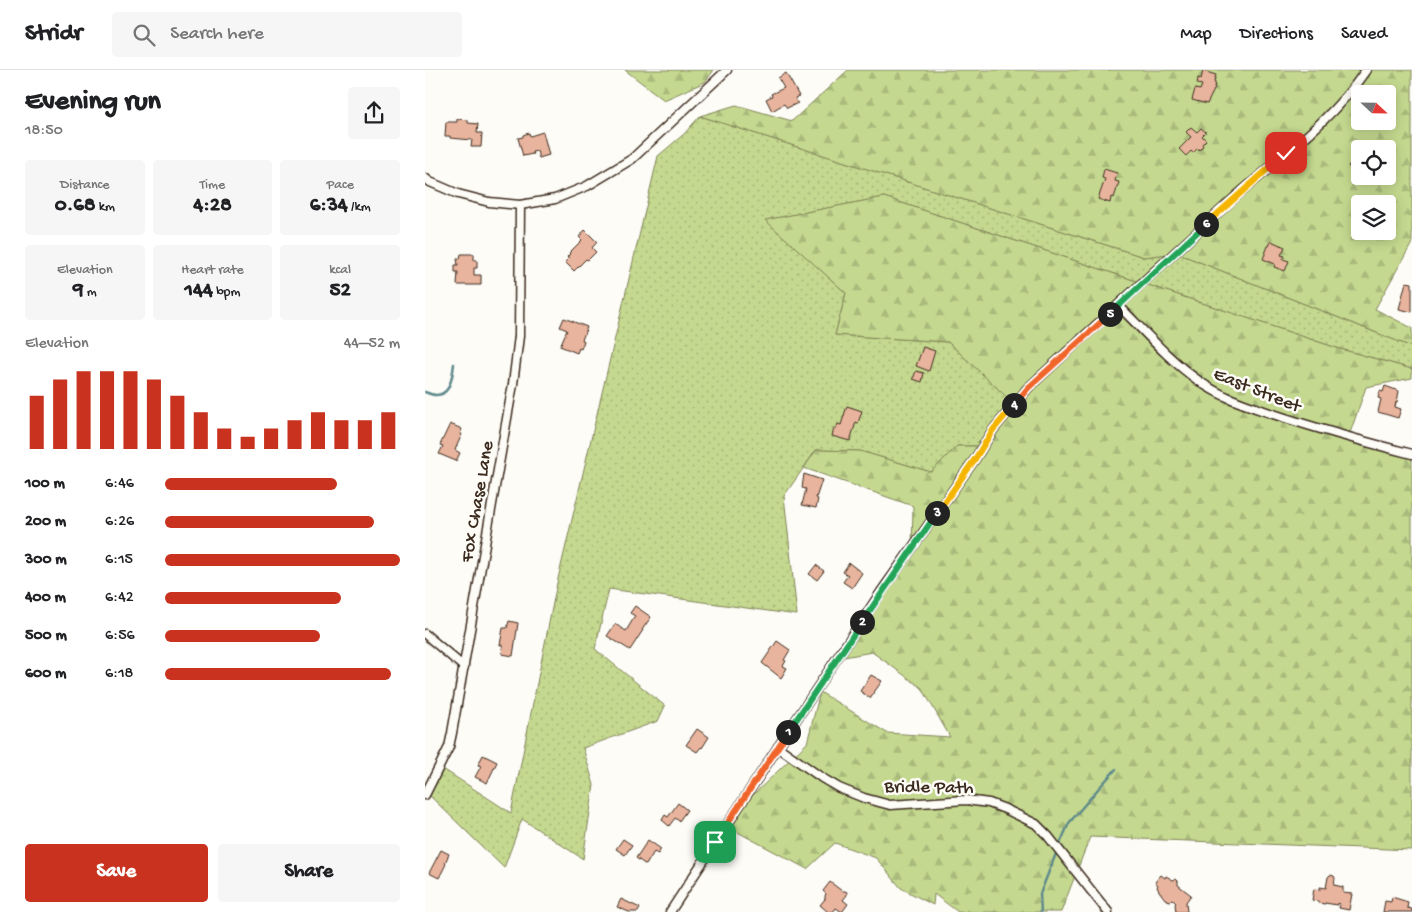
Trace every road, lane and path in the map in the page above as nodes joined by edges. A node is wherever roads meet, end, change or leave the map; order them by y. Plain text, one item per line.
1 (727, 70) edge
2 (1366, 70) edge
3 (425, 178) edge
4 (520, 205) junction
5 (1119, 306) junction
6 (1412, 454) edge
7 (425, 634) edge
8 (464, 667) junction
9 (778, 747) junction
10 (425, 795) edge
11 (670, 912) edge
12 (1108, 912) edge

1 - 4 street
2 - 5 street
3 - 4 street
4 - 8 street, Fox Chase Lane
5 - 6 street, East Street
5 - 9 street
7 - 8 street
8 - 10 street, Fox Chase Lane
9 - 11 street
9 - 12 street, Bridle Path

